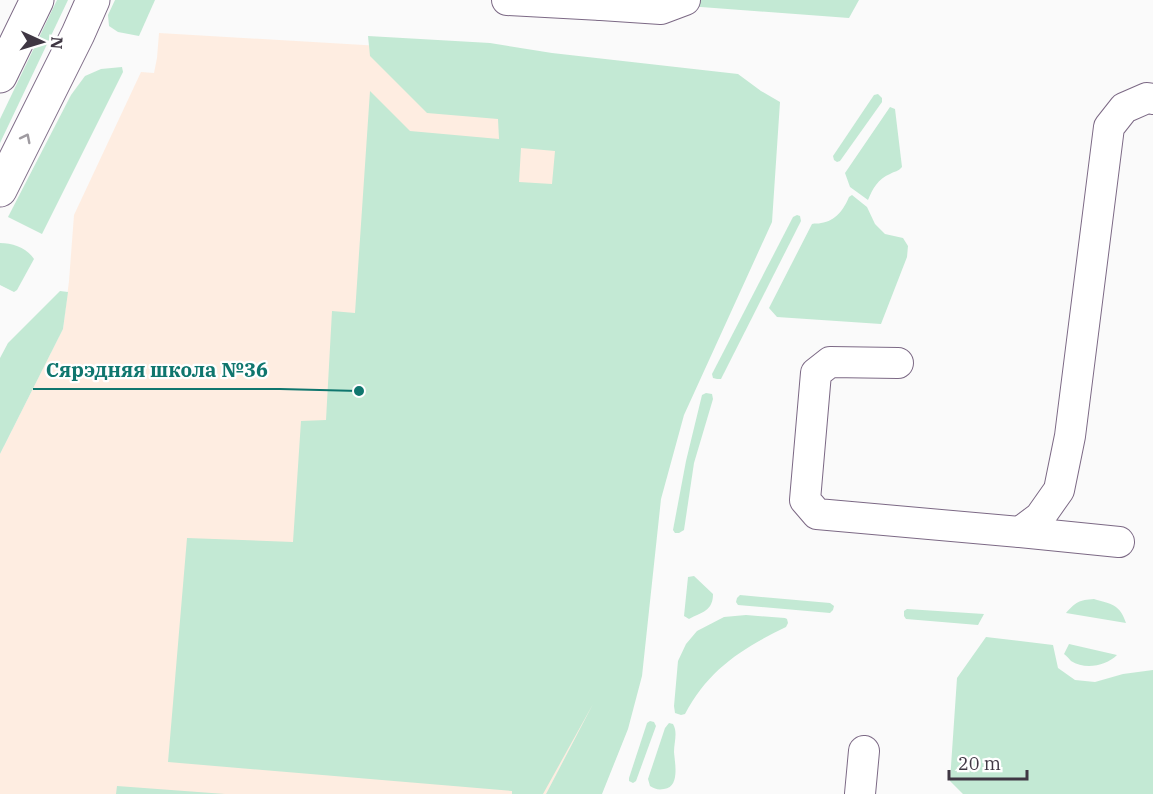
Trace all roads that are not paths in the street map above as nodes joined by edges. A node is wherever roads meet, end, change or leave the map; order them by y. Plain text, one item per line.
1 (37, 0) edge
2 (93, 0) edge
3 (507, 0) edge
4 (685, 0) edge
5 (565, 2) edge
6 (601, 3) edge
7 (0, 76) edge
8 (1153, 99) edge
9 (0, 190) edge
10 (898, 363) dead end
11 (1020, 532) junction
12 (1119, 542) dead end
13 (864, 751) dead end
14 (860, 794) edge

1 - 7 main road
9 -> 2 main road
3 - 5 lane
4 - 6 lane
5 - 6 lane
8 - 11 lane
10 - 11 lane
11 - 12 lane
13 - 14 lane

